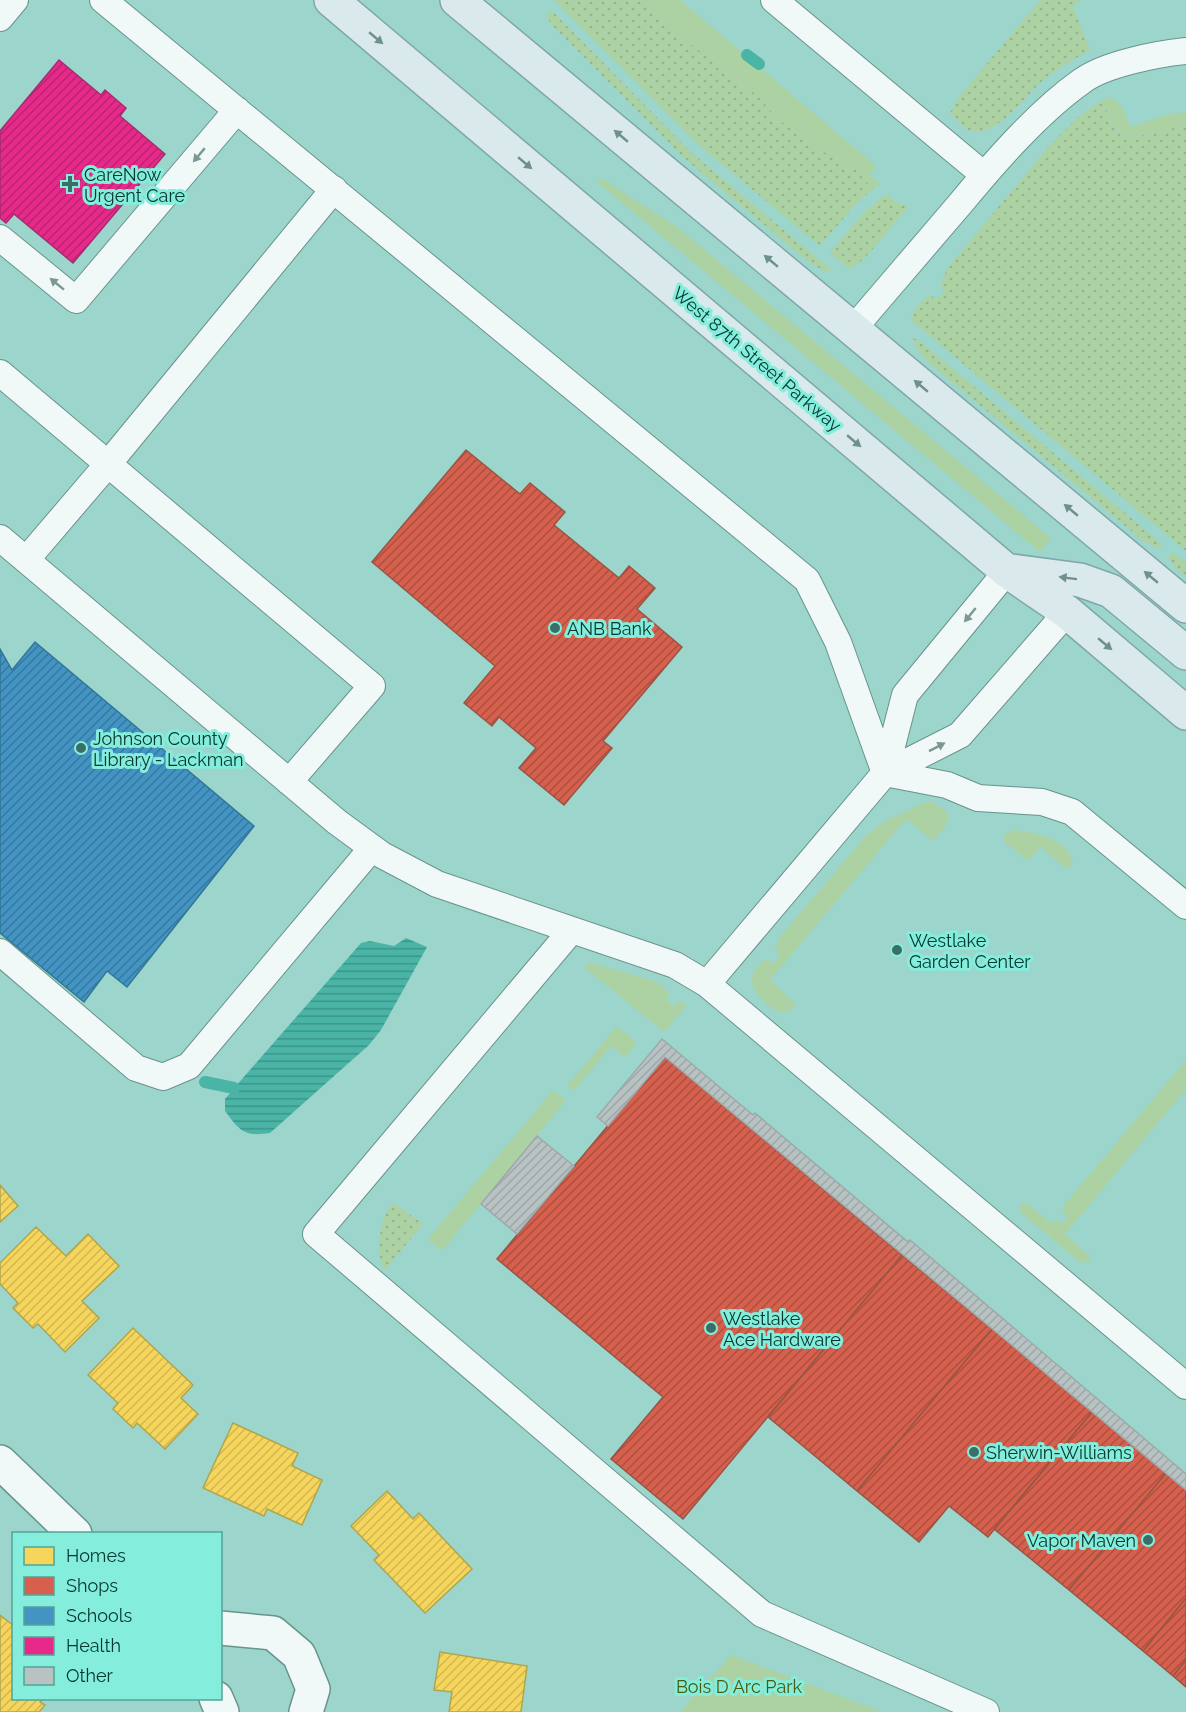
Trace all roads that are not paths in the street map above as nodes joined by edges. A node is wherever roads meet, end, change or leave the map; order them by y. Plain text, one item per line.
1 (15, 0) edge
2 (103, 0) edge
3 (331, 0) edge
4 (457, 0) edge
5 (774, 0) edge
6 (0, 18) edge
7 (1186, 51) edge
8 (237, 110) junction
9 (984, 175) junction
10 (334, 189) junction
11 (0, 238) edge
12 (853, 329) junction
13 (0, 373) edge
14 (108, 464) junction
15 (0, 538) edge
16 (26, 560) junction
17 (1008, 571) junction
18 (1186, 606) edge
19 (1067, 612) junction
20 (1186, 653) edge
21 (1186, 713) edge
22 (885, 773) junction
23 (289, 782) junction
24 (372, 848) junction
25 (1186, 906) edge
26 (571, 931) junction
27 (0, 952) edge
28 (707, 984) junction
29 (1186, 1386) edge
30 (0, 1462) edge
31 (74, 1532) edge
32 (222, 1628) edge
33 (306, 1712) edge
34 (986, 1712) edge

1 - 6 lane
2 - 8 lane
3 -> 17 main road, West 87th Street Parkway
12 -> 4 main road
5 - 9 lane
7 - 9 lane
8 - 10 lane
8 -> 11 lane
9 - 12 lane
10 - 14 lane
10 - 22 lane
18 -> 12 main road
13 - 14 lane
14 - 16 lane
14 - 23 lane
15 - 16 lane
16 - 23 lane
17 - 19 main road, West 87th Street Parkway
20 -> 17 main road
17 -> 22 lane
19 -> 21 main road, West 87th Street Parkway
22 -> 19 lane
22 - 25 lane
22 - 28 lane
23 - 24 lane
24 - 26 lane
24 - 27 lane
26 - 28 lane
26 - 34 lane
28 - 29 lane
30 - 31 street
32 - 33 street

